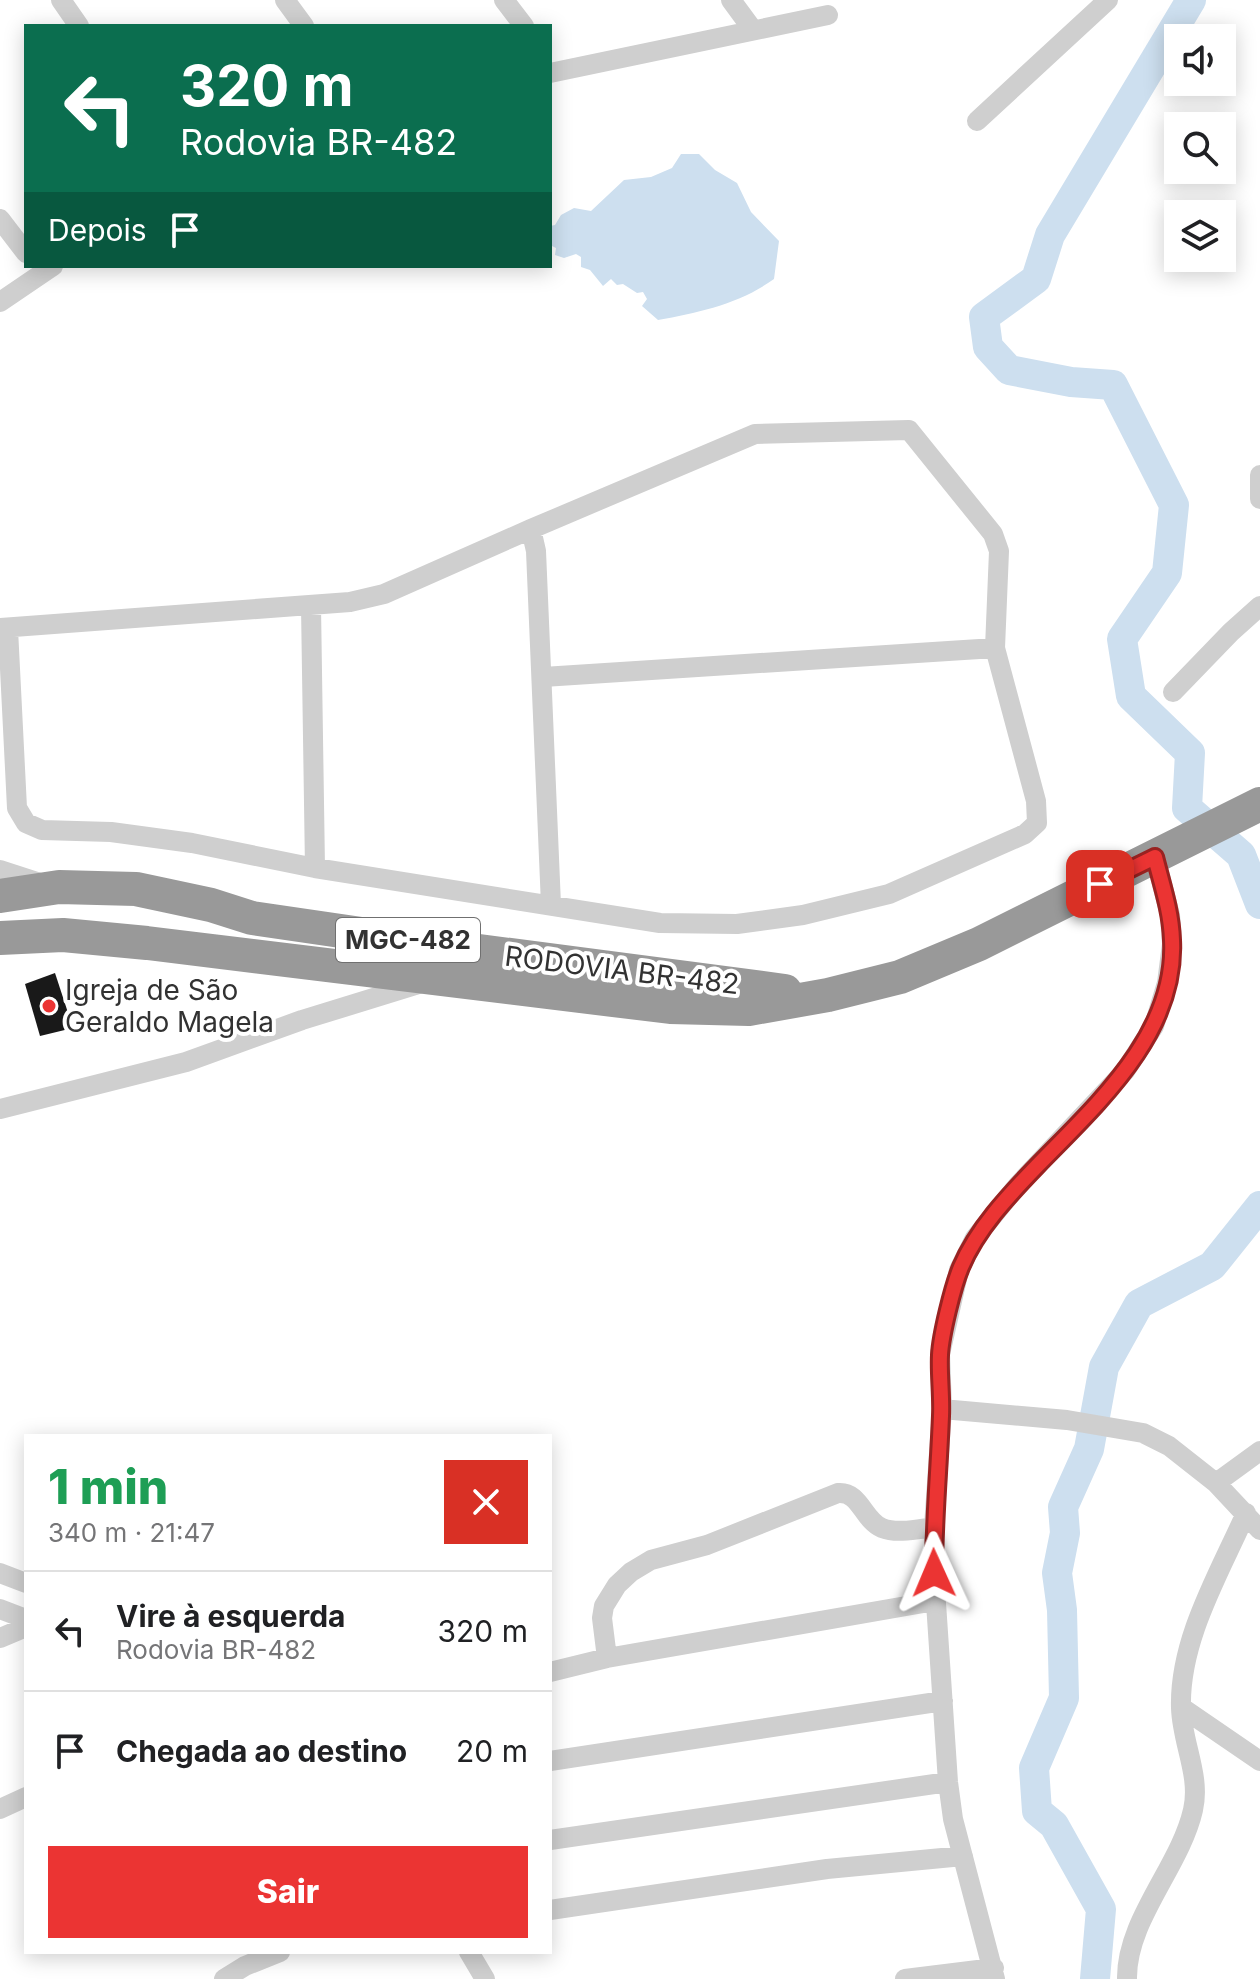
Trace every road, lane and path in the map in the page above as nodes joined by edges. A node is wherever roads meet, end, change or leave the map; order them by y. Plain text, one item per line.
1 (61, 0) edge
2 (285, 0) edge
3 (504, 0) edge
4 (731, 0) edge
5 (1108, 0) edge
6 (828, 15) dead end
7 (78, 24) edge
8 (303, 24) edge
9 (522, 24) edge
10 (753, 30) junction
11 (552, 68) edge
12 (977, 121) dead end
13 (0, 219) edge
14 (24, 250) edge
15 (44, 269) edge
16 (0, 302) edge
17 (1260, 475) edge
18 (1260, 499) edge
19 (531, 529) junction
20 (311, 606) junction
21 (1260, 606) edge
22 (4, 629) edge
23 (995, 648) junction
24 (543, 677) junction
25 (1173, 692) dead end
26 (1256, 806) edge
27 (1168, 850) junction
28 (315, 868) junction
29 (0, 870) edge
30 (59, 887) junction
31 (0, 896) edge
32 (551, 905) junction
33 (0, 938) edge
34 (433, 980) junction
35 (817, 996) junction
36 (0, 1109) edge
37 (942, 1409) junction
38 (1260, 1451) edge
39 (1216, 1483) junction
40 (1246, 1513) junction
41 (934, 1527) junction
42 (1260, 1530) edge
43 (0, 1573) edge
44 (24, 1582) edge
45 (935, 1601) junction
46 (0, 1609) edge
47 (24, 1618) edge
48 (24, 1628) edge
49 (0, 1638) edge
50 (607, 1658) junction
51 (552, 1672) edge
52 (943, 1701) junction
53 (1181, 1707) junction
54 (552, 1761) edge
55 (1260, 1761) edge
56 (948, 1782) junction
57 (24, 1798) edge
58 (0, 1809) edge
59 (552, 1840) edge
60 (963, 1856) junction
61 (552, 1910) edge
62 (275, 1954) edge
63 (470, 1954) edge
64 (995, 1974) edge
65 (224, 1979) edge
66 (485, 1979) edge
67 (905, 1979) edge
68 (1127, 1979) edge

1 - 7 street
2 - 8 street
3 - 9 street
4 - 10 street
5 - 12 street
6 - 10 street
10 - 11 street
13 - 14 street
15 - 16 street
17 - 18 street
19 - 20 street
19 - 23 street
19 - 24 street
20 - 22 street
20 - 28 street
21 - 25 street
22 - 28 street
23 - 24 street
23 - 32 street
24 - 32 street
26 - 27 highway, MGC-482
27 - 35 highway, RODOVIA BR-482 / MGC-482
27 - 37 street
28 - 32 street
29 - 30 street
30 - 31 highway, RODOVIA BR-482 / MGC-482
30 - 35 highway, RODOVIA BR-482 / MGC-482
33 - 34 highway, RODOVIA BR-482 / MGC-482
34 - 35 highway, RODOVIA BR-482 / MGC-482
34 - 36 street
37 - 39 street
37 - 41 street
38 - 39 street
39 - 40 street
40 - 42 street
40 - 53 street
41 - 45 street
41 - 50 street
43 - 44 street
45 - 50 street
45 - 52 street
46 - 47 street
48 - 49 street
50 - 51 street
52 - 54 street
52 - 56 street
53 - 55 street
53 - 68 street
56 - 59 street
56 - 60 street
57 - 58 street
60 - 61 street
60 - 64 street
62 - 65 street
63 - 66 street
64 - 67 street

